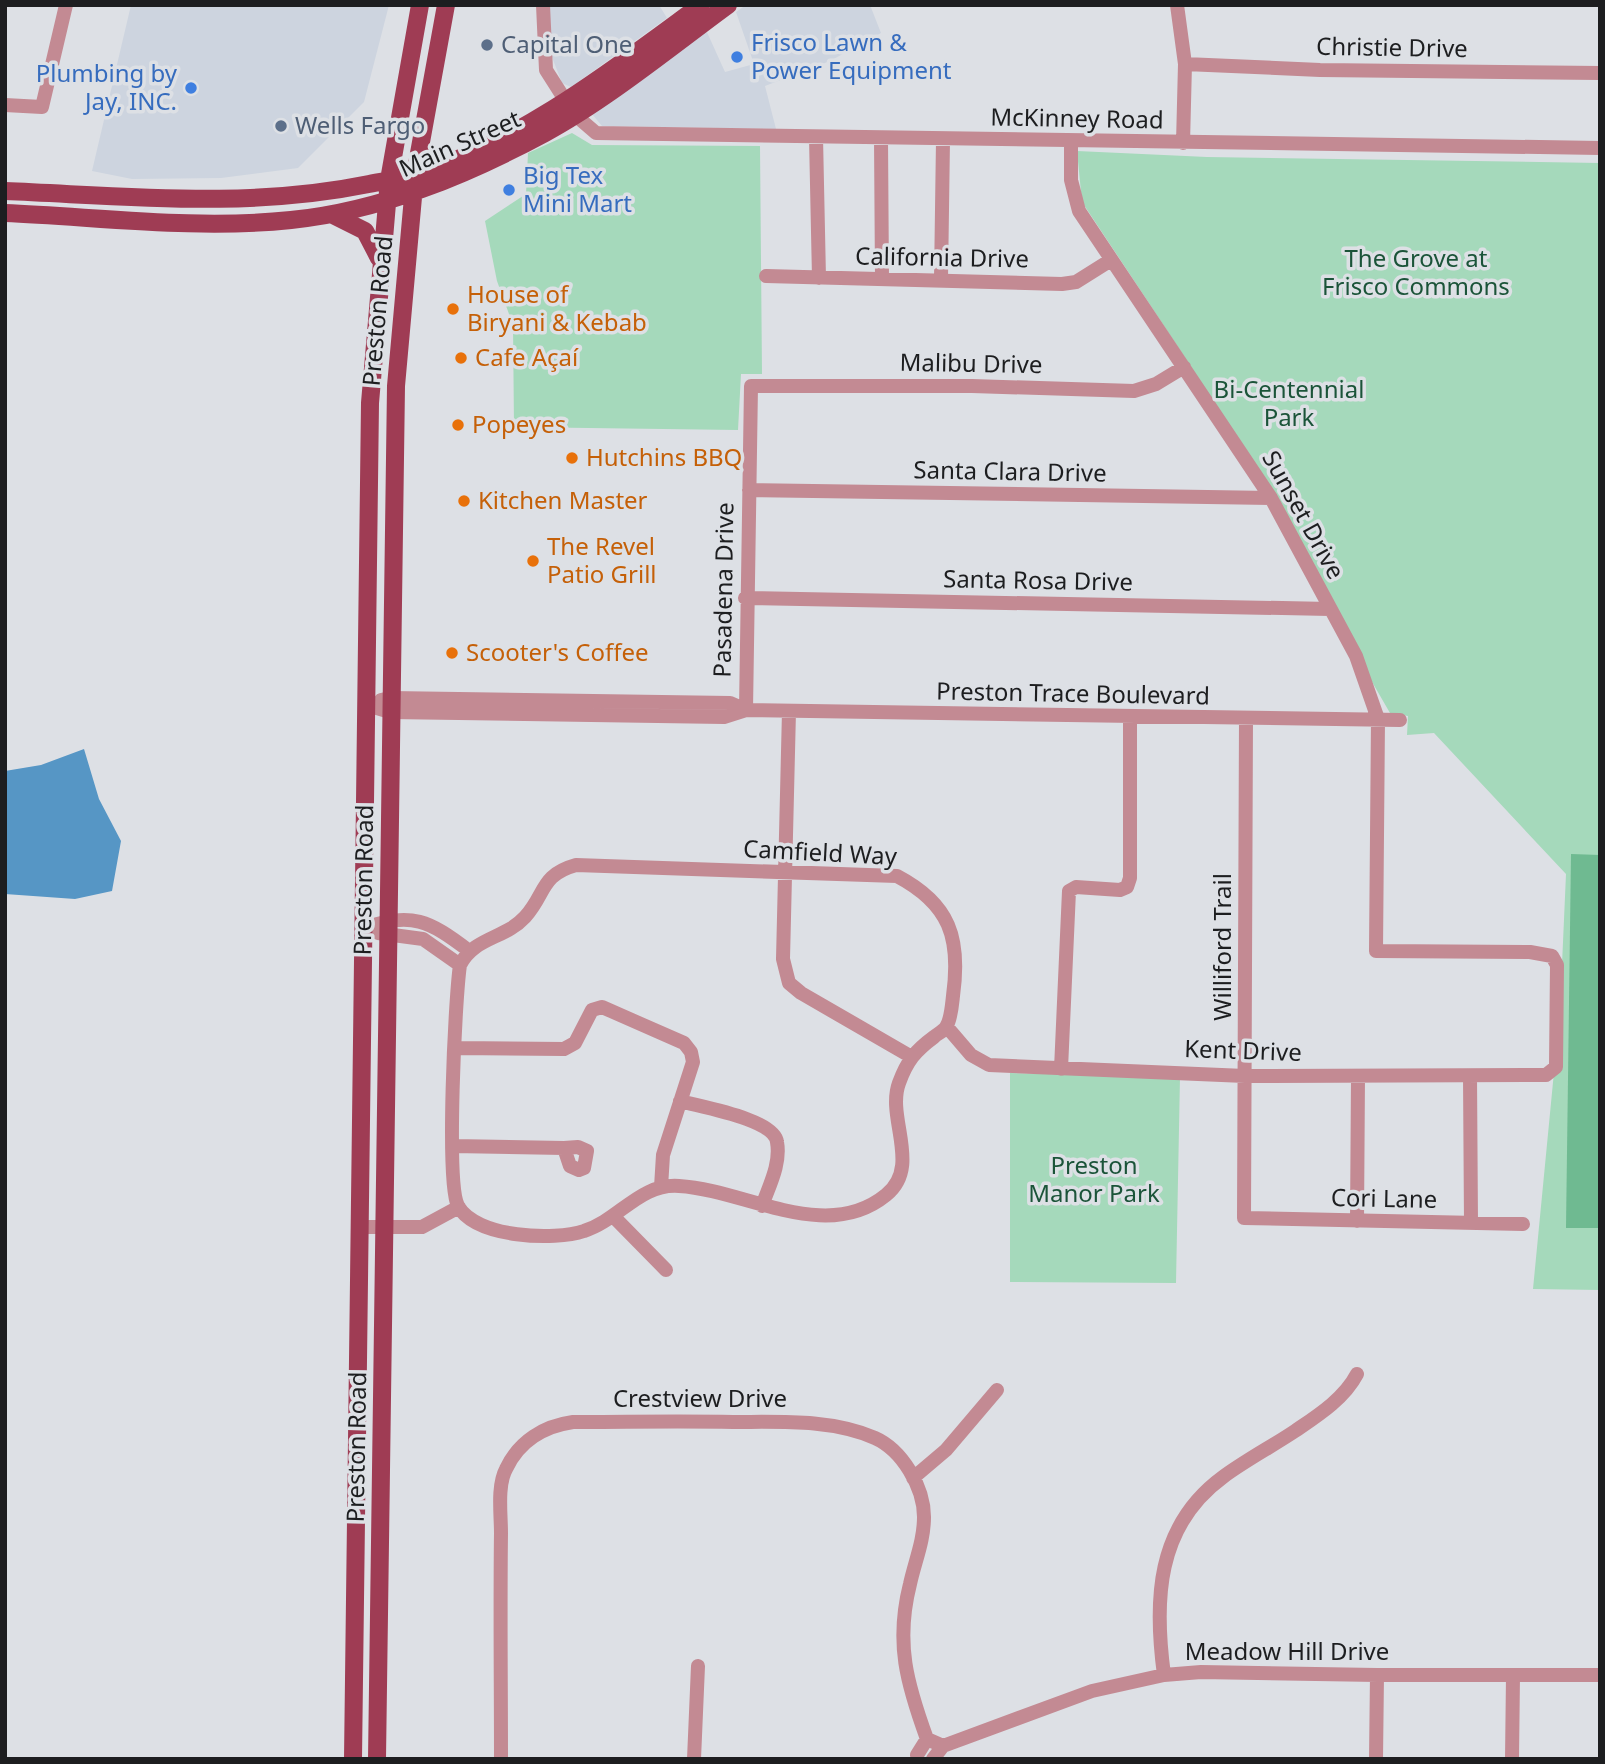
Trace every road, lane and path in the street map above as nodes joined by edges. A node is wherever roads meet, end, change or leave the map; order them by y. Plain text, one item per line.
1 (66, 5) edge
2 (420, 5) edge
3 (446, 5) edge
4 (543, 5) edge
5 (701, 5) edge
6 (728, 5) edge
7 (1177, 5) edge
8 (1185, 64) junction
9 (1600, 73) edge
10 (5, 105) edge
11 (570, 109) junction
12 (424, 124) junction
13 (816, 137) junction
14 (881, 139) junction
15 (943, 140) junction
16 (1071, 142) junction
17 (1183, 143) junction
18 (1600, 148) edge
19 (455, 158) junction
20 (389, 180) junction
21 (414, 184) junction
22 (5, 191) edge
23 (103, 195) junction
24 (387, 201) junction
25 (5, 213) edge
26 (333, 215) junction
27 (102, 218) junction
28 (1111, 260) junction
29 (380, 261) junction
30 (766, 276) dead end
31 (819, 278) junction
32 (881, 279) junction
33 (941, 279) junction
34 (1184, 368) junction
35 (751, 386) joint
36 (748, 490) junction
37 (369, 497) junction
38 (393, 498) junction
39 (1271, 498) junction
40 (745, 598) junction
41 (1330, 609) junction
42 (367, 705) junction
43 (390, 705) junction
44 (746, 710) junction
45 (789, 711) junction
46 (1130, 717) junction
47 (1246, 718) junction
48 (1378, 719) junction
49 (1400, 720) dead end
50 (786, 873) junction
51 (364, 928) junction
52 (387, 928) junction
53 (468, 950) junction
54 (460, 965) junction
55 (947, 1027) junction
56 (456, 1048) junction
57 (910, 1056) junction
58 (1061, 1069) junction
59 (1552, 1071) joint
60 (1245, 1076) junction
61 (1358, 1076) junction
62 (1470, 1076) junction
63 (680, 1101) junction
64 (453, 1146) junction
65 (564, 1148) dead end
66 (661, 1187) junction
67 (762, 1206) junction
68 (459, 1207) junction
69 (613, 1216) junction
70 (1244, 1218) joint
71 (1357, 1221) junction
72 (1471, 1223) junction
73 (1523, 1224) dead end
74 (359, 1227) junction
75 (384, 1227) junction
76 (666, 1270) dead end
77 (1357, 1374) dead end
78 (997, 1390) dead end
79 (913, 1478) junction
80 (698, 1666) dead end
81 (1164, 1675) junction
82 (1377, 1675) junction
83 (1600, 1675) edge
84 (1513, 1676) junction
85 (927, 1740) junction
86 (943, 1746) junction
87 (913, 1757) edge
88 (353, 1759) edge
89 (377, 1759) edge
90 (501, 1759) edge
91 (694, 1759) edge
92 (933, 1759) edge
93 (1376, 1759) edge
94 (1512, 1759) edge

1 - 10 street
2 - 20 main road, Preston Road
3 - 12 main road, Preston Road
4 - 11 street
5 - 11 main road, Main Street
6 - 11 main road, Main Street
7 - 8 street
8 - 9 street, Christie Drive
8 - 17 street
11 - 13 street, McKinney Road
11 - 19 main road, Main Street
11 - 21 main road, Main Street
12 - 19 main road
12 - 21 main road, Preston Road
13 - 14 street, McKinney Road
13 - 31 street
14 - 15 street, McKinney Road
14 - 32 street
15 - 16 street, McKinney Road
15 - 33 street
16 - 17 street, McKinney Road
16 - 28 street, Sunset Drive
17 - 18 street, McKinney Road
19 - 21 main road, Main Street
20 - 21 main road, Main Street
20 - 23 main road, Main Street
20 - 24 main road, Preston Road
21 - 24 main road, Main Street
21 - 38 main road, Preston Road
22 - 23 main road, Main Street
23 - 27 main road
24 - 26 main road, Main Street
24 - 29 main road, Preston Road
25 - 27 main road, Main Street
26 - 27 main road, Main Street
26 - 29 main road
28 - 33 street, California Drive
28 - 34 street, Sunset Drive
29 - 37 main road, Preston Road
30 - 31 street, California Drive
31 - 32 street, California Drive
32 - 33 street, California Drive
34 - 35 street, Malibu Drive
34 - 39 street, Sunset Drive
35 - 36 street, Pasadena Drive
36 - 39 street, Santa Clara Drive
36 - 40 street, Pasadena Drive
37 - 38 main road
37 - 42 main road, Preston Road
38 - 43 main road, Preston Road
39 - 41 street, Sunset Drive
40 - 41 street, Santa Rosa Drive
40 - 44 street, Pasadena Drive
41 - 48 street, Sunset Drive
42 - 43 street, Preston Trace Boulevard
42 - 51 main road, Preston Road
43 - 44 street, Preston Trace Boulevard
43 - 52 main road, Preston Road
44 - 45 street, Preston Trace Boulevard
45 - 46 street, Preston Trace Boulevard
45 - 50 street
46 - 47 street, Preston Trace Boulevard
46 - 58 street
47 - 48 street, Preston Trace Boulevard
47 - 60 street, Williford Trail
48 - 49 street, Preston Trace Boulevard
48 - 59 street, Sunset Drive
50 - 53 street, Camfield Way
50 - 55 street, Camfield Way
50 - 57 street
51 - 52 street
51 - 74 main road, Preston Road
52 - 53 street
52 - 54 street
52 - 75 main road, Preston Road
53 - 54 street
54 - 56 street
55 - 57 street
55 - 58 street, Kent Drive
56 - 63 street
56 - 64 street
57 - 67 street
58 - 60 street, Kent Drive
59 - 62 street, Kent Drive
60 - 61 street, Kent Drive
60 - 70 street, Williford Trail
61 - 62 street, Kent Drive
61 - 71 street
62 - 72 street
63 - 66 street
63 - 67 street
64 - 65 street
64 - 68 street
66 - 67 street
66 - 69 street
68 - 69 street
68 - 75 street
69 - 76 street
70 - 71 street, Cori Lane
71 - 72 street, Cori Lane
72 - 73 street, Cori Lane
74 - 75 street
74 - 88 main road, Preston Road
75 - 89 main road, Preston Road
77 - 81 street
78 - 79 street
79 - 85 street, Crestview Drive
79 - 90 street, Crestview Drive
80 - 91 street
81 - 82 street, Meadow Hill Drive
81 - 86 street, Meadow Hill Drive
82 - 84 street, Meadow Hill Drive
82 - 93 street
83 - 84 street, Meadow Hill Drive
84 - 94 street
85 - 86 street
85 - 87 street
86 - 92 street
87 - 92 street

